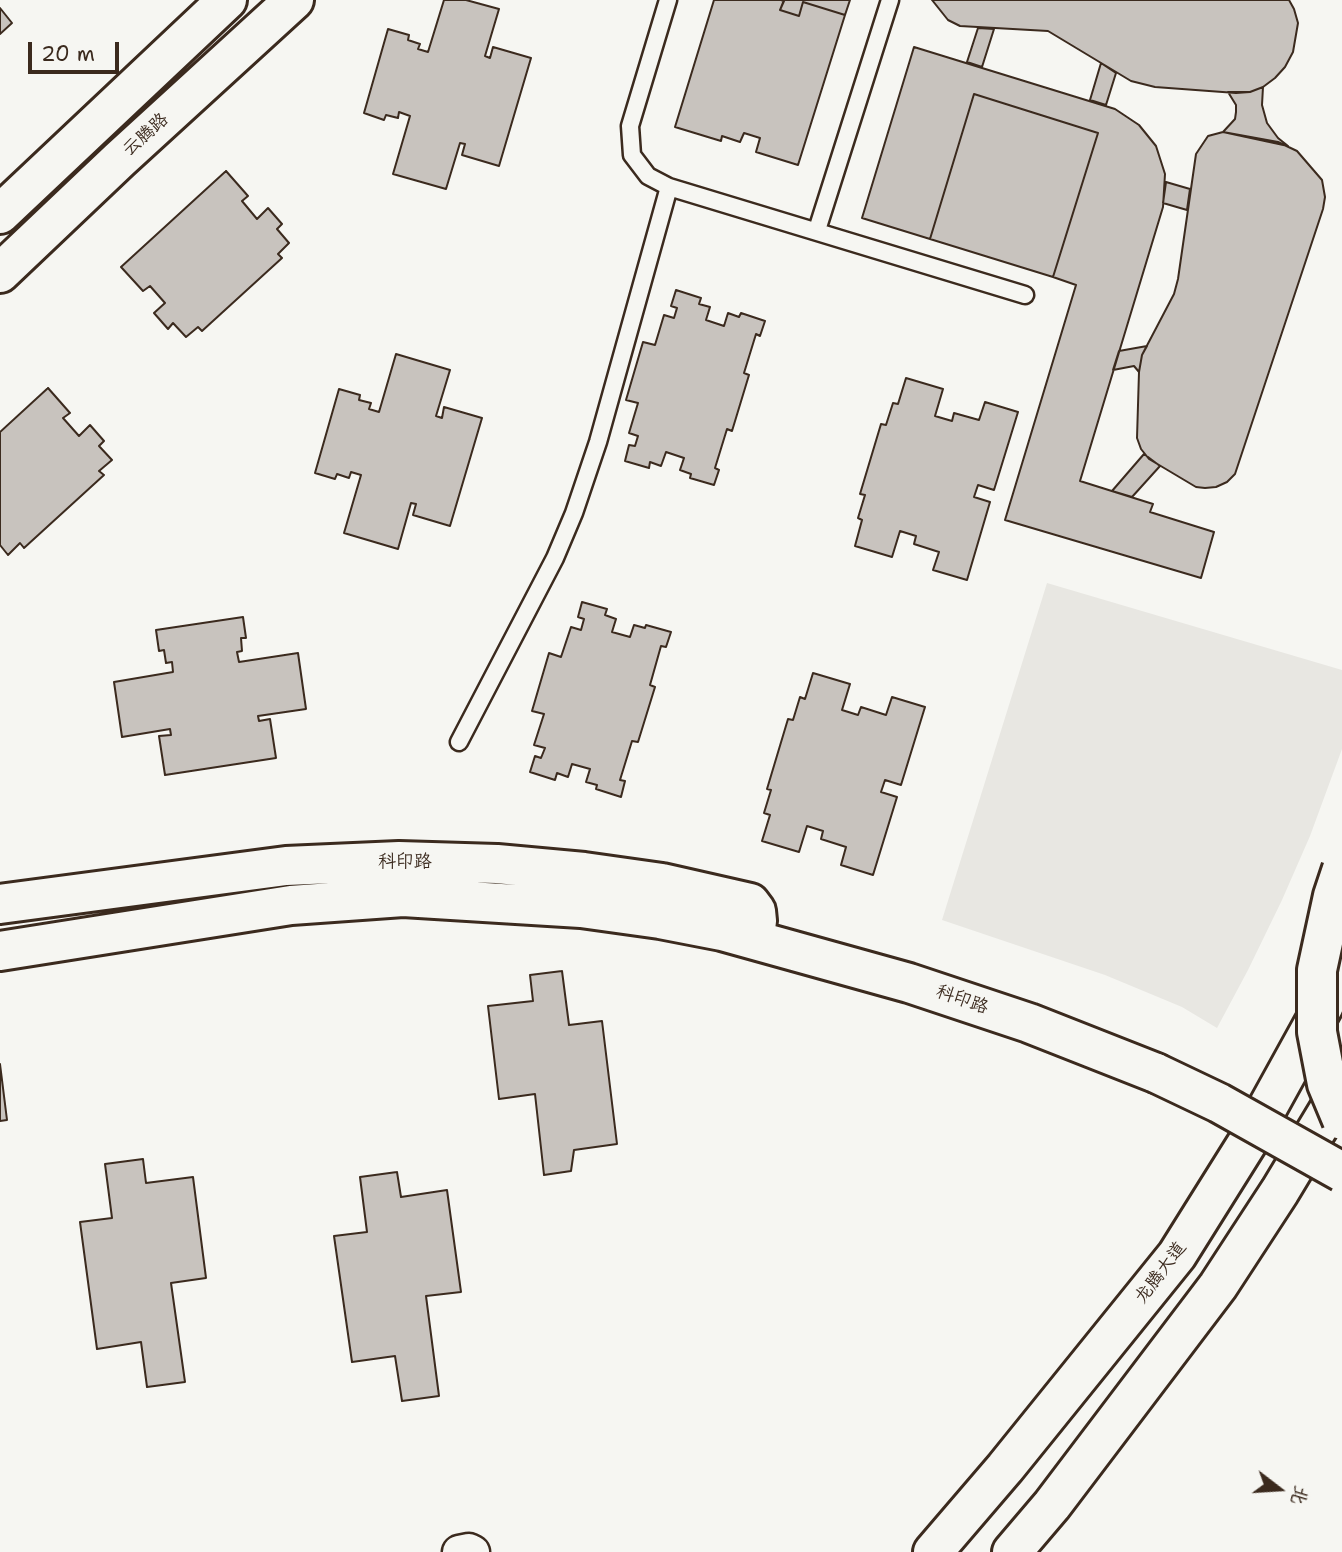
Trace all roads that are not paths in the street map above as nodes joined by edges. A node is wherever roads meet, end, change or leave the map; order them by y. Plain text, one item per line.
1 (227, 0) edge
2 (294, 0) edge
3 (668, 0) edge
4 (890, 0) edge
5 (669, 187) junction
6 (0, 215) edge
7 (817, 230) junction
8 (0, 273) edge
9 (1025, 295) dead end
10 (459, 742) dead end
11 (1342, 869) edge
12 (0, 904) edge
13 (722, 931) junction
14 (0, 951) edge
15 (1342, 962) edge
16 (1342, 1088) edge
17 (1342, 1120) edge
18 (1342, 1172) edge
19 (459, 1552) edge
20 (474, 1552) edge
21 (933, 1552) edge
22 (1012, 1552) edge

1 - 6 main road
2 - 8 main road, 云腾路
3 - 5 lane
4 - 7 lane
5 - 7 lane
5 - 10 lane
7 - 9 lane
11 - 17 main road, bridge
12 - 13 main road, 科印路
13 - 14 main road, 科印路
13 - 18 main road, 科印路, bridge
15 - 21 main road, 龙腾大道
16 - 22 main road
19 - 20 street

